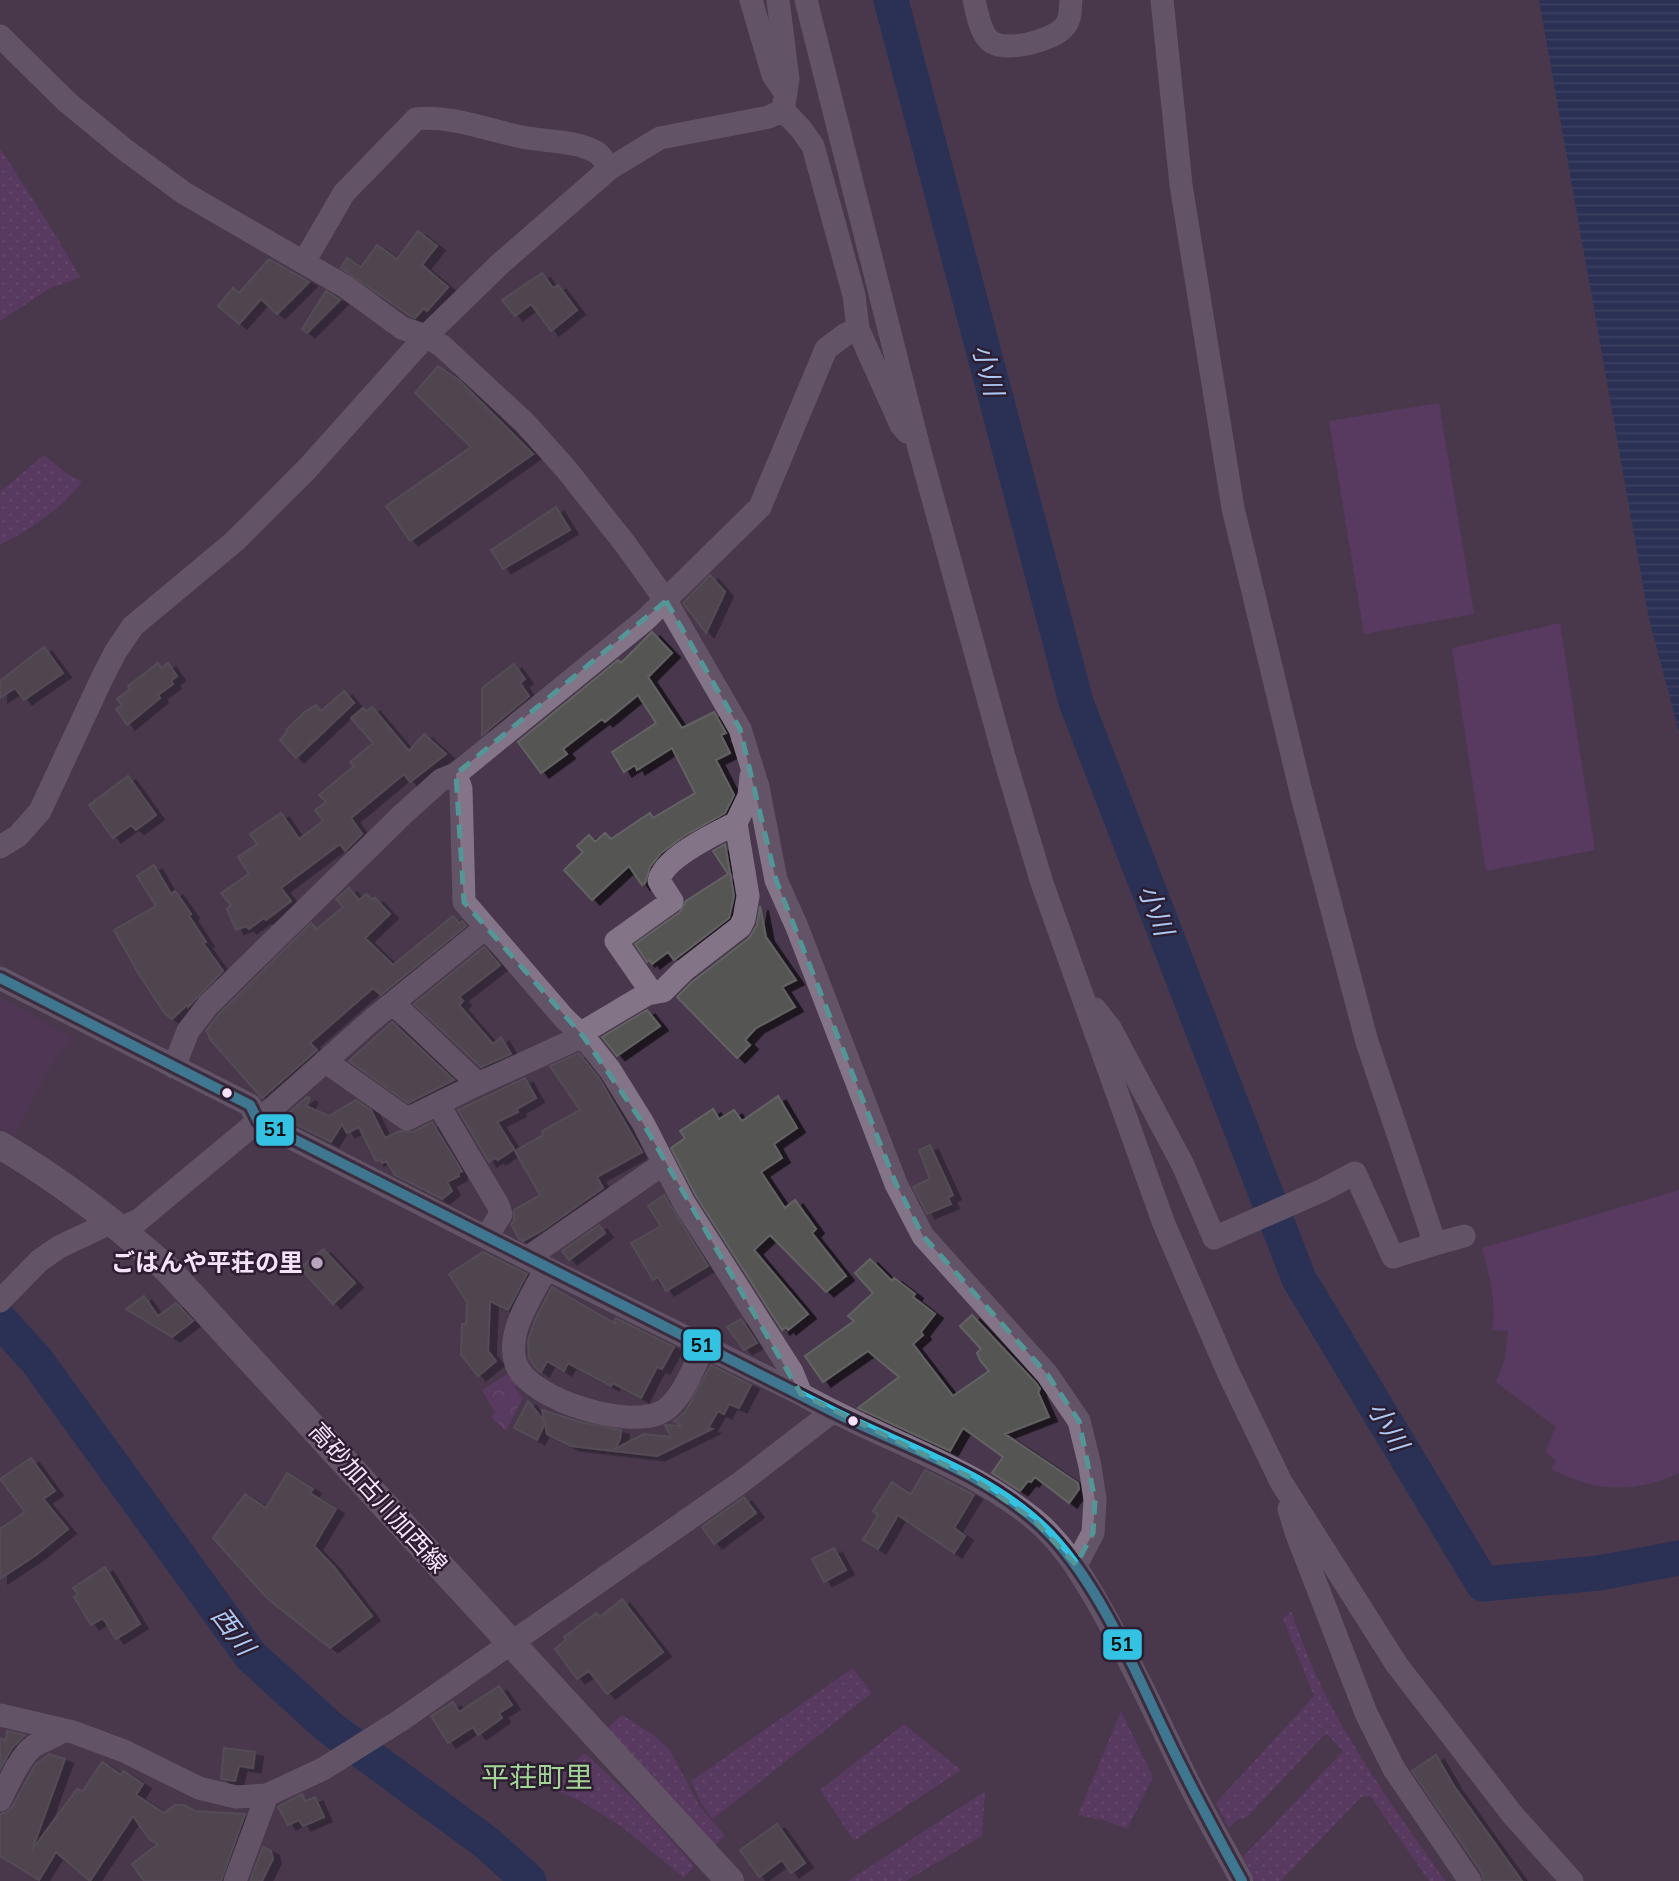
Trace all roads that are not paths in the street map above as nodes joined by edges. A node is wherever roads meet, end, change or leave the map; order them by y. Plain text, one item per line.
1 (751, 0) edge
2 (778, 0) edge
3 (806, 0) edge
4 (974, 0) edge
5 (1070, 0) edge
6 (1162, 0) edge
7 (0, 36) edge
8 (784, 102) junction
9 (609, 169) junction
10 (304, 262) junction
11 (858, 329) junction
12 (426, 336) junction
13 (919, 447) junction
14 (666, 601) junction
15 (751, 769) junction
16 (456, 774) junction
17 (736, 823) junction
18 (0, 847) edge
19 (485, 928) junction
20 (0, 978) edge
21 (652, 993) junction
22 (1083, 995) junction
23 (393, 1003) junction
24 (583, 1035) junction
25 (325, 1061) junction
26 (174, 1067) junction
27 (478, 1084) junction
28 (438, 1104) junction
29 (258, 1121) junction
30 (0, 1145) edge
31 (663, 1164) junction
32 (117, 1225) junction
33 (487, 1236) junction
34 (1464, 1236) dead end
35 (1436, 1244) junction
36 (537, 1263) junction
37 (3, 1298) edge
38 (704, 1346) junction
39 (801, 1394) junction
40 (832, 1412) junction
41 (1281, 1482) junction
42 (1076, 1565) junction
43 (510, 1643) junction
44 (0, 1716) edge
45 (64, 1730) junction
46 (267, 1795) junction
47 (0, 1800) edge
48 (234, 1881) edge
49 (730, 1881) edge
50 (1242, 1881) edge
51 (1470, 1881) edge
52 (1572, 1881) edge

1 - 8 street
2 - 8 street
3 - 13 street
4 - 5 street
6 - 35 street
7 - 10 street
8 - 9 street
8 - 11 street
9 - 10 street
9 - 12 street
10 - 12 street
11 - 13 street
11 - 14 street
12 - 14 street
12 - 18 street
13 - 22 street
14 - 15 street
14 - 16 street
15 - 17 street
15 - 42 street
16 - 19 street
16 - 26 street
17 - 21 street
17 - 21 street
19 - 23 street
19 - 24 street
20 - 26 street
21 - 24 street
22 - 35 street
22 - 41 street
23 - 25 street
23 - 27 street
24 - 27 street
24 - 31 street
25 - 28 street
25 - 29 street
26 - 29 street
27 - 28 street
28 - 33 street
29 - 32 street
29 - 33 street
30 - 32 main road, 高砂加古川加西線
31 - 36 street
31 - 39 street
32 - 37 street
32 - 43 main road, 高砂加古川加西線
33 - 36 street
34 - 35 street
36 - 38 street
36 - 38 street
38 - 39 street
39 - 40 street
40 - 42 street
40 - 43 street
41 - 51 street
41 - 52 street
42 - 50 street
43 - 46 street
43 - 49 main road, 高砂加古川加西線
44 - 45 street
45 - 46 street
45 - 47 street
46 - 48 street

